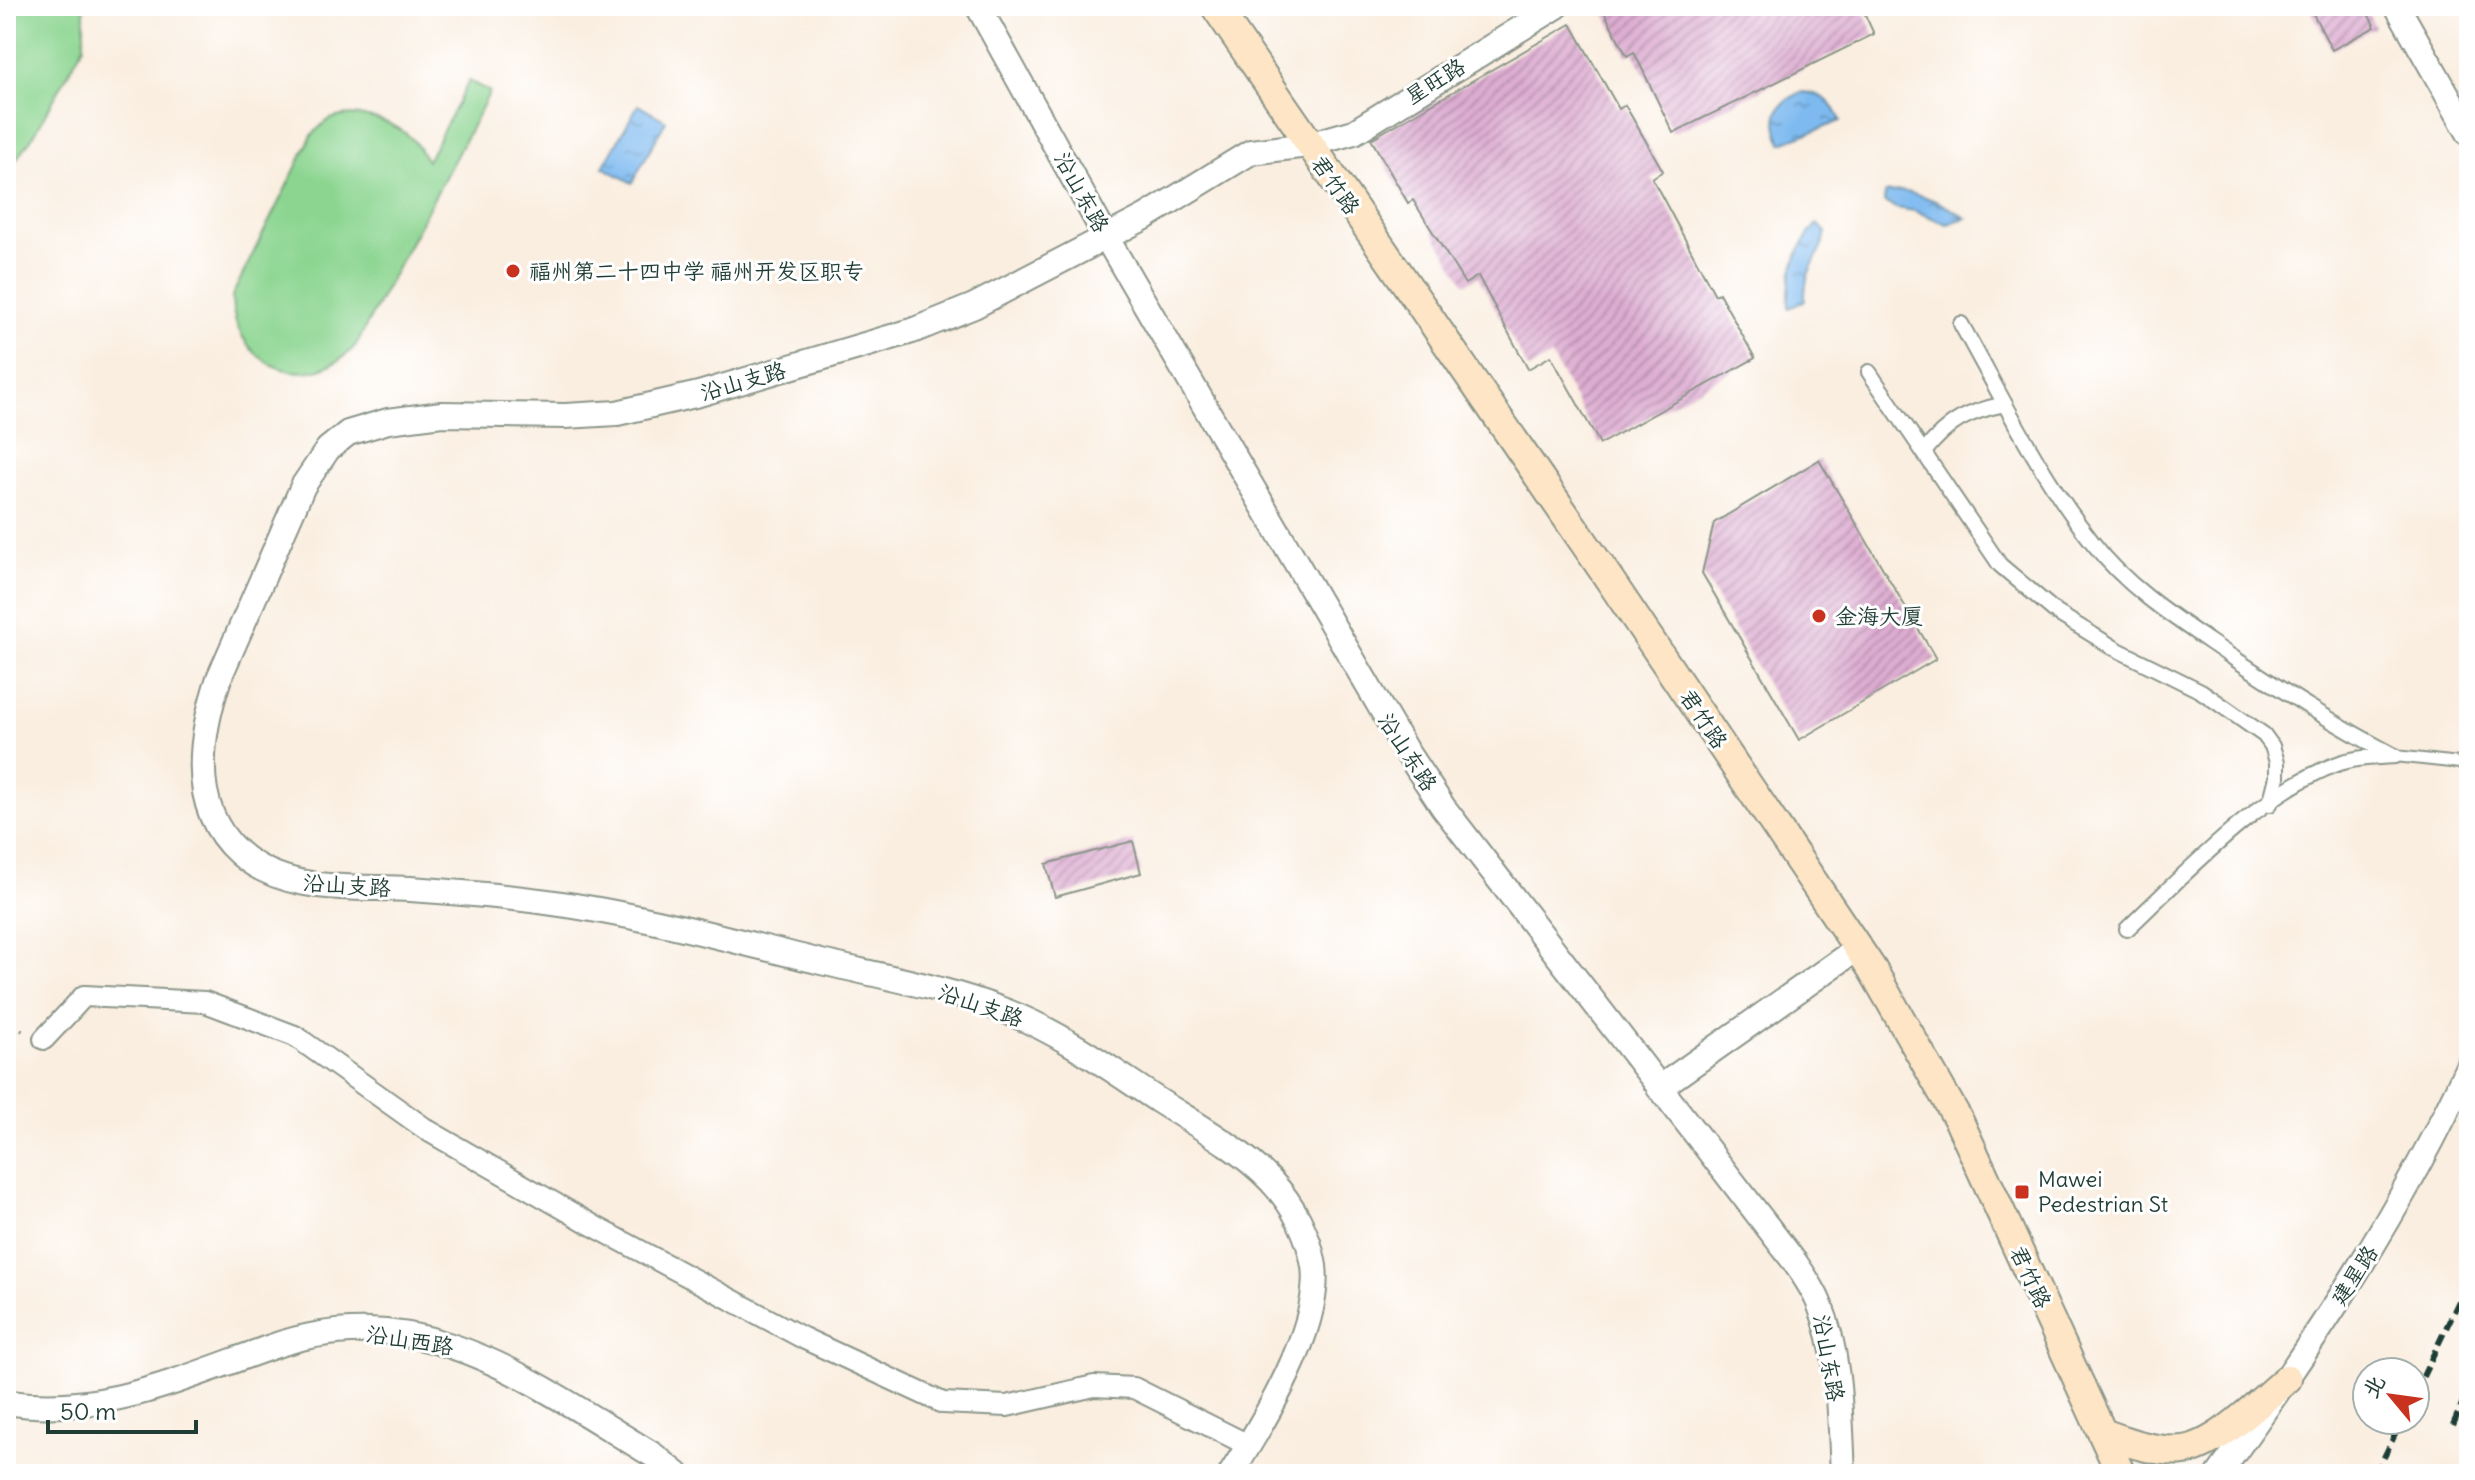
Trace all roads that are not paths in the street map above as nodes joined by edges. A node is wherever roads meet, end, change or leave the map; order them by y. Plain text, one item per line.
1 (978, 6) edge
2 (1215, 6) edge
3 (1557, 6) edge
4 (2397, 6) edge
5 (1519, 16) edge
6 (2469, 133) edge
7 (1308, 145) junction
8 (1106, 237) junction
9 (1961, 324) dead end
10 (1869, 372) dead end
11 (2005, 404) junction
12 (1924, 452) junction
13 (2395, 756) junction
14 (2469, 764) edge
15 (2270, 804) junction
16 (2127, 929) dead end
17 (1858, 948) junction
18 (44, 1039) dead end
19 (2469, 1064) edge
20 (1659, 1088) junction
21 (2287, 1379) junction
22 (6, 1402) edge
23 (2103, 1433) junction
24 (1248, 1445) junction
25 (653, 1455) junction
26 (677, 1474) edge
27 (696, 1474) edge
28 (1231, 1474) edge
29 (1843, 1474) edge
30 (2121, 1474) edge
31 (2219, 1474) edge

1 - 8 street, 沿山东路
2 - 7 main road, 君竹路
3 - 5 street, 星旺路
4 - 6 street
5 - 7 street, 星旺路
7 - 8 street, 沿山支路
7 - 17 main road, 君竹路
8 - 20 street, 沿山东路
8 - 24 street, 沿山支路
9 - 11 street
10 - 12 street
11 - 12 street
11 - 13 street
12 - 15 street
13 - 14 lane
13 - 15 street
15 - 16 street
17 - 20 street
17 - 23 main road, 君竹路
18 - 24 street
19 - 21 street, 建星路
20 - 29 street, 沿山东路
21 - 23 main road
21 - 31 street, 建星路
22 - 25 street, 沿山西路
23 - 30 main road, 君竹路
24 - 28 street, 沿山支路
25 - 26 street, 沿山西路
25 - 27 street, 沿山西路

